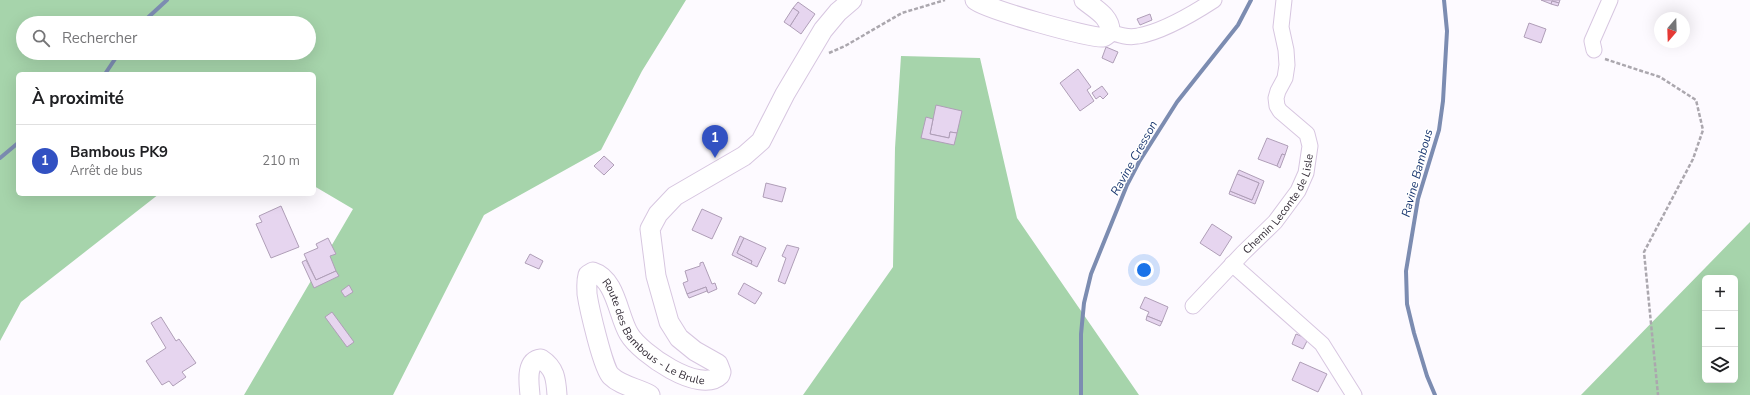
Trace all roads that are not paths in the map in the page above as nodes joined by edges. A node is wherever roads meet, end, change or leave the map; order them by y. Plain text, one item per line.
1 (852, 0) edge
2 (975, 0) edge
3 (1084, 0) edge
4 (1214, 0) edge
5 (1284, 0) edge
6 (1610, 0) edge
7 (1110, 32) junction
8 (1594, 50) dead end
9 (1232, 264) junction
10 (1193, 306) dead end
11 (530, 395) edge
12 (557, 395) edge
13 (650, 395) edge
14 (1354, 395) edge

1 - 13 main road, Route des Bambous - Le Brule
2 - 7 main road
3 - 7 main road
4 - 7 street
5 - 9 street, Chemin Leconte de Lisle
6 - 8 street
9 - 10 street, Chemin Leconte de Lisle
9 - 14 street
11 - 12 main road

